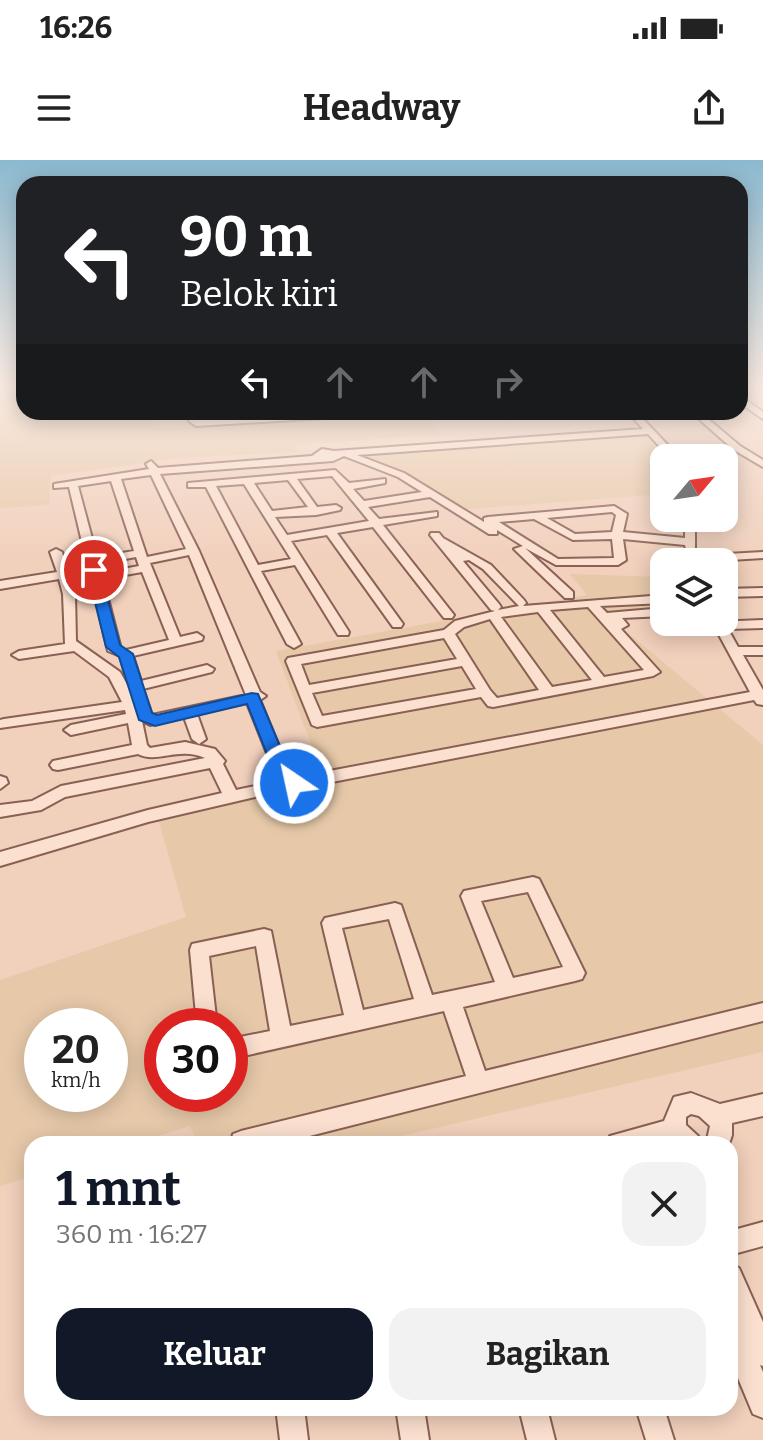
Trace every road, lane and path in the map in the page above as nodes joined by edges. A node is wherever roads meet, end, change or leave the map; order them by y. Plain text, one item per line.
1 (447, 445) edge
2 (733, 445) edge
3 (330, 456) junction
4 (763, 464) edge
5 (154, 468) junction
6 (335, 473) junction
7 (115, 477) junction
8 (291, 477) junction
9 (247, 480) junction
10 (381, 481) dead end
11 (209, 483) junction
12 (73, 484) junction
13 (192, 485) dead end
14 (58, 486) dead end
15 (345, 487) junction
16 (431, 494) junction
17 (361, 505) junction
18 (336, 508) dead end
19 (316, 512) junction
20 (270, 514) junction
21 (433, 514) dead end
22 (536, 516) junction
23 (415, 517) junction
24 (376, 523) junction
25 (330, 531) junction
26 (686, 532) edge
27 (435, 535) junction
28 (617, 535) junction
29 (284, 539) junction
30 (684, 541) junction
31 (687, 548) edge
32 (193, 551) junction
33 (56, 552) dead end
34 (763, 555) edge
35 (471, 556) junction
36 (738, 557) edge
37 (144, 560) junction
38 (455, 560) junction
39 (299, 561) junction
40 (254, 569) junction
41 (94, 570) junction
42 (63, 576) junction
43 (0, 585) edge
44 (509, 590) junction
45 (763, 592) edge
46 (738, 593) edge
47 (485, 595) junction
48 (569, 595) dead end
49 (650, 600) edge
50 (520, 603) dead end
51 (591, 603) junction
52 (541, 607) junction
53 (494, 611) junction
54 (650, 613) edge
55 (448, 615) dead end
56 (397, 624) dead end
57 (738, 624) edge
58 (763, 624) edge
59 (624, 626) dead end
60 (343, 632) dead end
61 (448, 633) junction
62 (725, 636) edge
63 (197, 637) dead end
64 (176, 642) junction
65 (294, 644) dead end
66 (75, 647) junction
67 (733, 651) junction
68 (763, 651) edge
69 (126, 654) junction
70 (19, 655) dead end
71 (466, 661) junction
72 (207, 669) dead end
73 (601, 682) junction
74 (136, 686) junction
75 (304, 690) junction
76 (485, 692) junction
77 (548, 692) junction
78 (255, 695) junction
79 (760, 699) edge
80 (132, 711) junction
81 (189, 711) junction
82 (4, 724) dead end
83 (71, 730) dead end
84 (199, 739) dead end
85 (140, 748) junction
86 (217, 761) junction
87 (58, 765) dead end
88 (291, 784) junction
89 (232, 797) junction
90 (0, 811) edge
91 (0, 859) edge
92 (507, 988) junction
93 (451, 1001) junction
94 (426, 1006) junction
95 (205, 1008) edge
96 (763, 1012) edge
97 (356, 1022) junction
98 (282, 1038) junction
99 (248, 1045) edge
100 (479, 1083) junction
101 (763, 1105) edge
102 (717, 1116) junction
103 (265, 1136) edge
104 (683, 1136) edge
105 (722, 1136) edge
106 (763, 1234) edge
107 (738, 1241) edge
108 (738, 1295) edge
109 (738, 1346) edge
110 (763, 1353) edge
111 (763, 1404) edge
112 (291, 1416) edge
113 (411, 1416) edge
114 (535, 1416) edge
115 (652, 1416) edge
116 (294, 1440) edge
117 (415, 1440) edge
118 (541, 1440) edge
119 (660, 1440) edge

1 - 3 street
2 - 4 street
3 - 5 street
3 - 6 street
3 - 16 street
5 - 7 street
5 - 32 street
6 - 8 street
6 - 15 street
7 - 12 street
7 - 37 street
8 - 9 street
8 - 19 street
9 - 11 street
9 - 20 street
10 - 15 street
11 - 13 street
11 - 40 street
12 - 14 street
12 - 41 street
15 - 17 street
16 - 17 street
16 - 48 street
17 - 24 street
18 - 19 street
19 - 20 street
20 - 29 street
21 - 23 street
22 - 28 street
22 - 28 street
22 - 28 street
23 - 24 street
23 - 27 street
24 - 25 street
24 - 55 street
25 - 29 street
25 - 56 street
26 - 30 street
27 - 35 street
27 - 38 street
28 - 30 street
29 - 39 street
30 - 31 street
32 - 37 street
32 - 78 street
33 - 42 street
34 - 36 street
35 - 38 street
35 - 44 street
37 - 41 street
37 - 64 street
38 - 47 street
39 - 40 street
39 - 60 street
40 - 65 street
41 - 42 street
41 - 69 street
42 - 43 street
42 - 66 street
44 - 47 street
44 - 50 street
45 - 46 street
47 - 53 street
49 - 51 street
51 - 52 street
51 - 73 street
52 - 53 street
52 - 73 street
53 - 61 street
53 - 77 street
54 - 59 street
57 - 58 street
61 - 71 street
61 - 75 street
62 - 67 street
63 - 64 street
64 - 69 street
66 - 70 street
66 - 80 street
67 - 68 street
67 - 79 street
69 - 74 street
71 - 75 street
71 - 76 street
72 - 74 street
73 - 77 street
74 - 81 street
75 - 76 street
76 - 77 street
78 - 81 street
78 - 88 street
79 - 88 street
80 - 82 street
80 - 83 street
80 - 85 street
81 - 84 street
85 - 86 street
85 - 87 street
86 - 89 street
86 - 90 street
88 - 89 street
89 - 91 street
92 - 92 street
92 - 93 street
93 - 94 street
93 - 100 street
94 - 97 street
94 - 97 street
95 - 98 street
96 - 100 street
97 - 98 street
98 - 99 street
100 - 103 street
101 - 102 street
102 - 104 street
102 - 105 street
106 - 107 street
108 - 110 street
109 - 111 street
112 - 116 street
113 - 117 street
114 - 118 street
115 - 119 street

